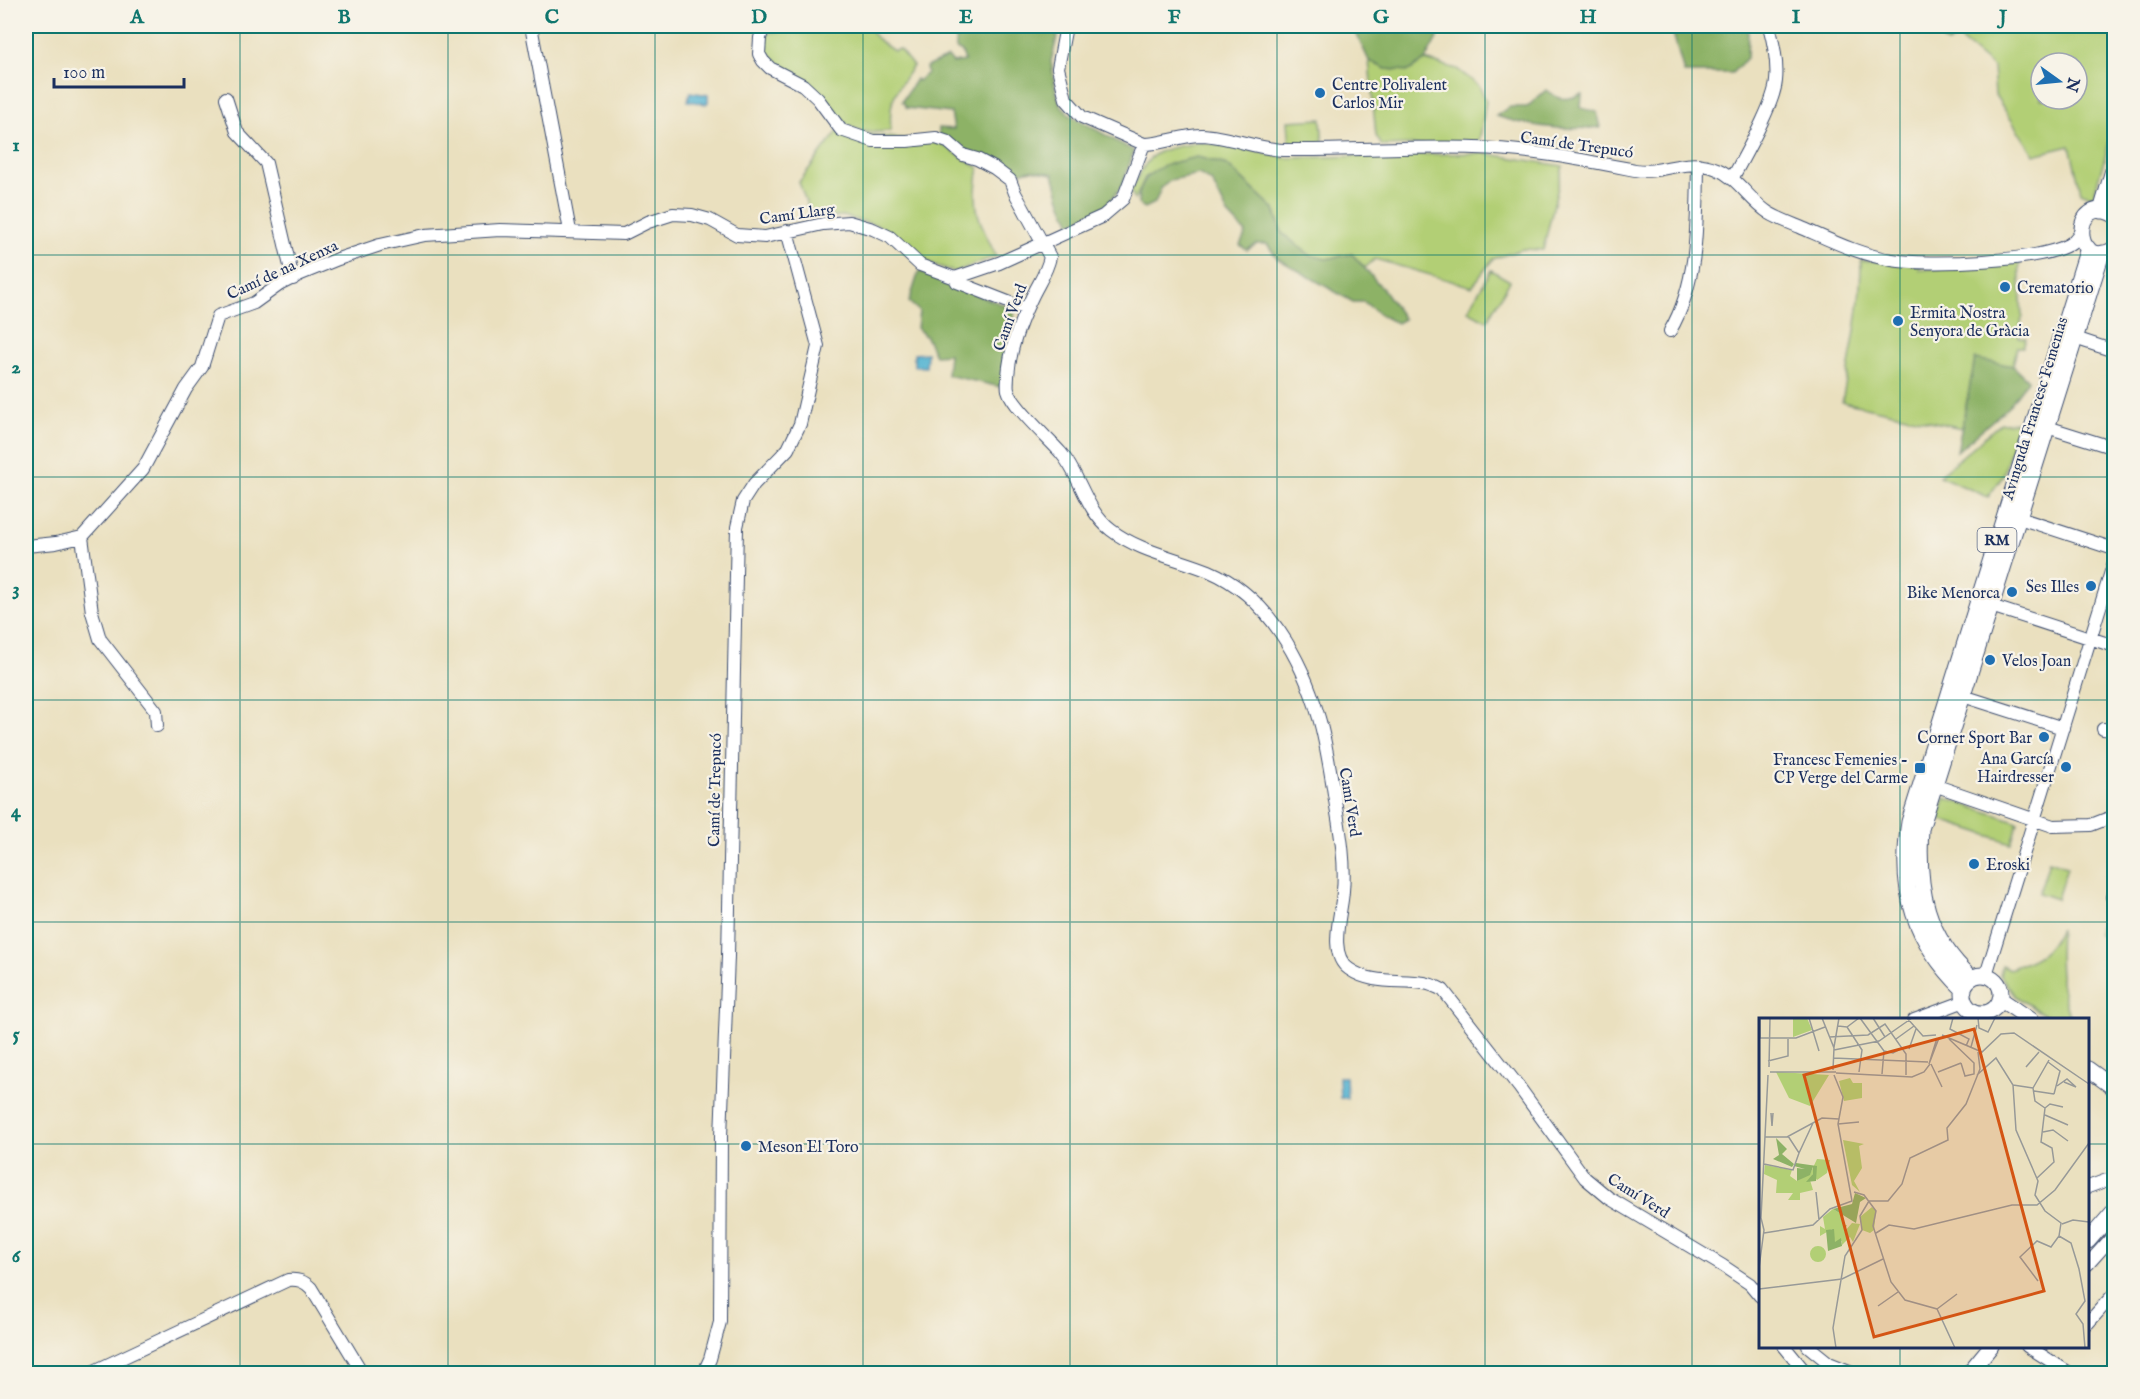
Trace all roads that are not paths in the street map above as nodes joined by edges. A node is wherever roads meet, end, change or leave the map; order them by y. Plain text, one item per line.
1 (531, 26) edge
2 (764, 26) edge
3 (1066, 26) edge
4 (1769, 26) edge
5 (226, 98) dead end
6 (1144, 144) junction
7 (1698, 164) junction
8 (2115, 167) edge
9 (1732, 179) junction
10 (2108, 213) edge
11 (570, 231) junction
12 (787, 231) junction
13 (2081, 232) junction
14 (1043, 244) junction
15 (2101, 250) edge
16 (955, 278) junction
17 (292, 279) junction
18 (1026, 309) junction
19 (1670, 331) dead end
20 (2075, 338) junction
21 (2115, 351) edge
22 (2048, 427) junction
23 (2115, 448) edge
24 (2019, 518) junction
25 (82, 537) junction
26 (26, 546) edge
27 (2115, 549) edge
28 (2115, 562) edge
29 (1991, 606) junction
30 (2091, 639) junction
31 (2115, 646) edge
32 (1963, 696) junction
33 (157, 726) dead end
34 (2063, 729) junction
35 (1935, 786) junction
36 (2115, 816) edge
37 (2034, 820) junction
38 (1972, 986) junction
39 (1998, 1003) junction
40 (1917, 1018) edge
41 (2012, 1018) edge
42 (2027, 1018) edge
43 (2089, 1058) edge
44 (2089, 1070) edge
45 (2115, 1075) edge
46 (2115, 1088) edge
47 (2115, 1181) edge
48 (2089, 1187) edge
49 (2114, 1212) edge
50 (2114, 1236) edge
51 (2089, 1240) edge
52 (2089, 1263) edge
53 (1759, 1294) edge
54 (2115, 1294) edge
55 (2089, 1322) edge
56 (1786, 1348) edge
57 (1809, 1348) edge
58 (1990, 1348) edge
59 (2029, 1348) edge
60 (90, 1372) edge
61 (363, 1374) edge
62 (702, 1374) edge
63 (1807, 1374) edge
64 (1857, 1374) edge
65 (1968, 1374) edge
66 (2071, 1374) edge

1 - 11 street
2 - 14 street
3 - 6 street
4 - 9 street
5 - 17 street
6 - 7 street, Camí de Trepucó
6 - 14 street
7 - 9 street, Camí de Trepucó
7 - 19 street
8 - 10 main road
9 - 13 street, Camí de Trepucó
10 - 13 main road
11 - 12 street, Camí Llarg
11 - 17 street, Camí de na Xenxa
12 - 16 street, Camí Llarg
12 - 62 street, Camí de Trepucó
13 - 15 main road
14 - 16 street
14 - 18 street, Camí Verd
15 - 20 main road, Avinguda Francesc Femenias / RM
15 - 38 main road, Avinguda Francesc Femenias / RM
16 - 18 street, Camí Llarg
17 - 25 street, Camí de na Xenxa
18 - 53 street, Camí Verd
20 - 21 street
20 - 22 main road, Avinguda Francesc Femenias / RM
22 - 23 street
22 - 24 main road, Avinguda Francesc Femenias / RM
24 - 27 street
24 - 29 main road, Avinguda Francesc Femenias / RM
25 - 26 street
25 - 33 street
28 - 30 street
29 - 30 street
29 - 32 main road, Avinguda Francesc Femenias / RM
30 - 31 street
30 - 34 street
32 - 34 street
32 - 35 main road, Avinguda Francesc Femenias / RM
34 - 37 street
35 - 37 street
35 - 38 main road, Avinguda Francesc Femenias / RM
36 - 37 street
37 - 38 street
38 - 39 main road, RM
38 - 39 main road, RM
38 - 40 street
39 - 41 main road, RM
39 - 42 main road, RM
43 - 45 main road
44 - 46 main road
47 - 48 street
49 - 51 main road
50 - 52 street
54 - 55 street
56 - 63 street
57 - 64 street
58 - 65 main road
59 - 66 street
60 - 61 street

